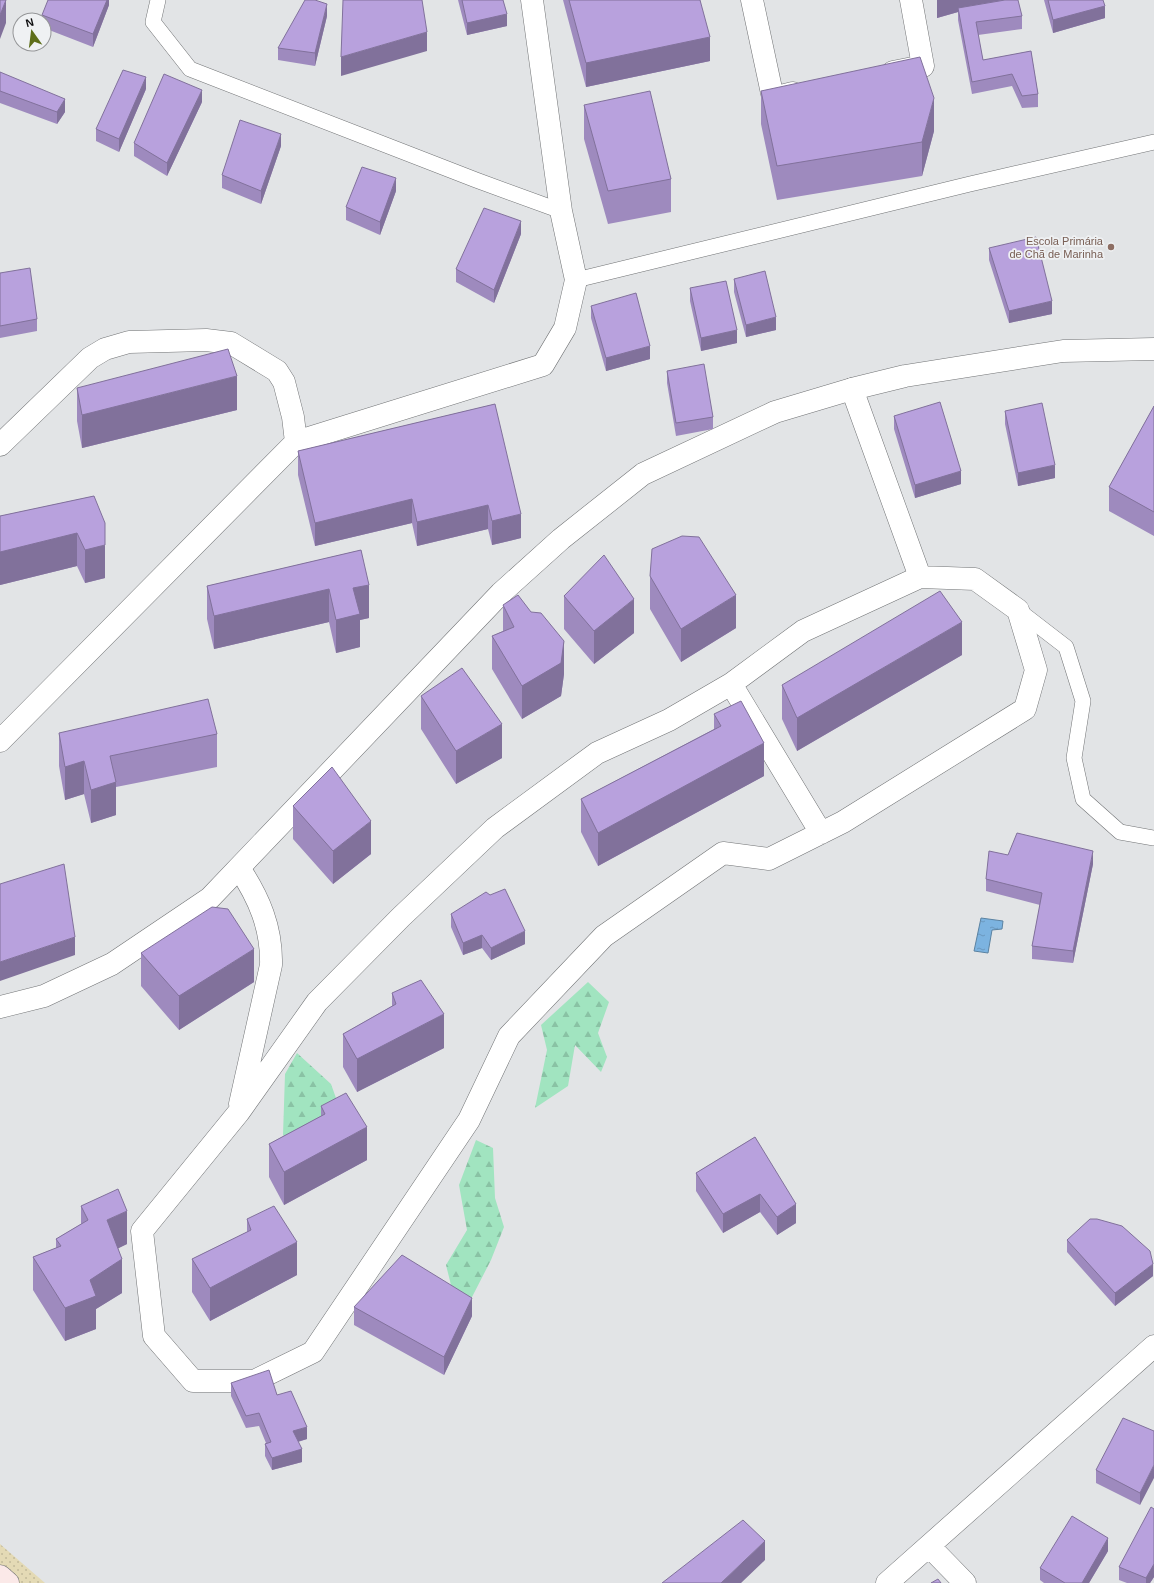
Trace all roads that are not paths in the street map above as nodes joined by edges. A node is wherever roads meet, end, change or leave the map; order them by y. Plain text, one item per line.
1 (158, 0) edge
2 (532, 0) edge
3 (752, 0) edge
4 (911, 0) edge
5 (870, 77) edge
6 (810, 90) edge
7 (1154, 142) edge
8 (561, 211) junction
9 (576, 280) junction
10 (1154, 349) edge
11 (852, 389) junction
12 (296, 442) junction
13 (0, 445) edge
14 (920, 577) junction
15 (1018, 610) junction
16 (731, 684) junction
17 (0, 741) edge
18 (821, 833) junction
19 (1154, 838) edge
20 (239, 868) junction
21 (0, 1007) edge
22 (238, 1112) junction
23 (1154, 1346) edge
24 (929, 1546) junction
25 (0, 1576) edge
26 (8, 1583) edge
27 (887, 1583) edge
28 (964, 1583) edge

1 - 8 lane
2 - 8 street
3 - 6 street
4 - 5 street
7 - 9 lane
8 - 9 street
9 - 12 street
10 - 11 street
11 - 14 street
11 - 20 street
12 - 13 street
12 - 17 street
14 - 15 street
14 - 16 street
15 - 18 street
15 - 19 lane
16 - 18 street
16 - 22 street
18 - 22 street
20 - 21 street
20 - 22 street
23 - 24 street
24 - 27 street
24 - 28 street
25 - 26 main road

